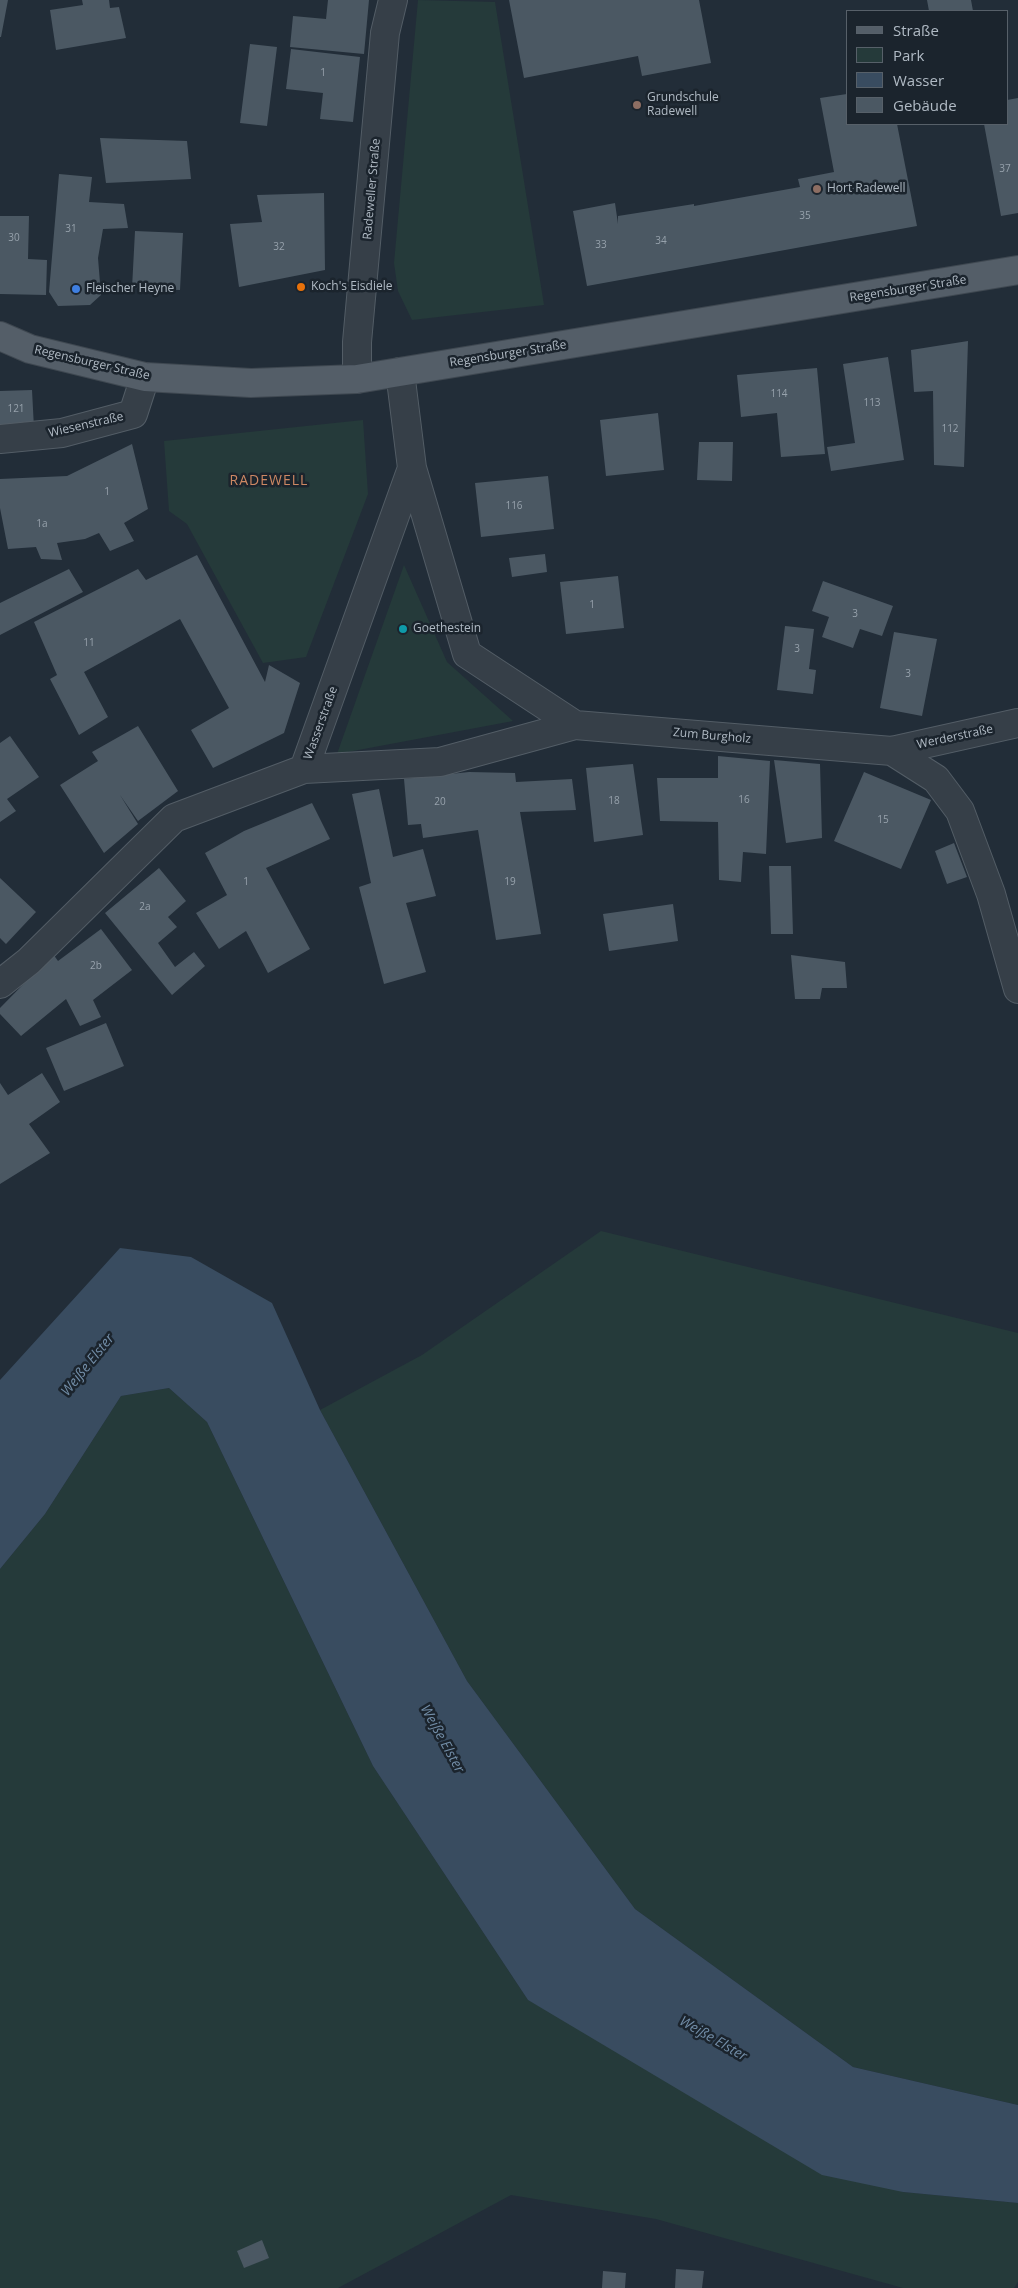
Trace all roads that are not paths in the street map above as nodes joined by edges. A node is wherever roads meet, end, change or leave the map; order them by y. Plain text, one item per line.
1 (393, 0) edge
2 (1018, 270) edge
3 (0, 336) edge
4 (400, 372) junction
5 (145, 377) junction
6 (356, 379) junction
7 (0, 439) edge
8 (412, 468) junction
9 (1018, 723) edge
10 (575, 725) junction
11 (892, 751) junction
12 (304, 769) junction
13 (0, 984) edge
14 (1018, 990) edge

1 - 6 street, Radeweller Straße
2 - 4 main road, Regensburger Straße
3 - 5 main road, Regensburger Straße
4 - 6 main road, Regensburger Straße
4 - 8 street, Wasserstraße
5 - 6 main road, Regensburger Straße
5 - 7 street, Wiesenstraße
8 - 10 street, Zum Burgholz
8 - 12 street, Wasserstraße
9 - 11 street, Werderstraße
10 - 11 street, Zum Burgholz
10 - 12 street
11 - 14 street, Zum Burgholz
12 - 13 street, Wasserstraße

